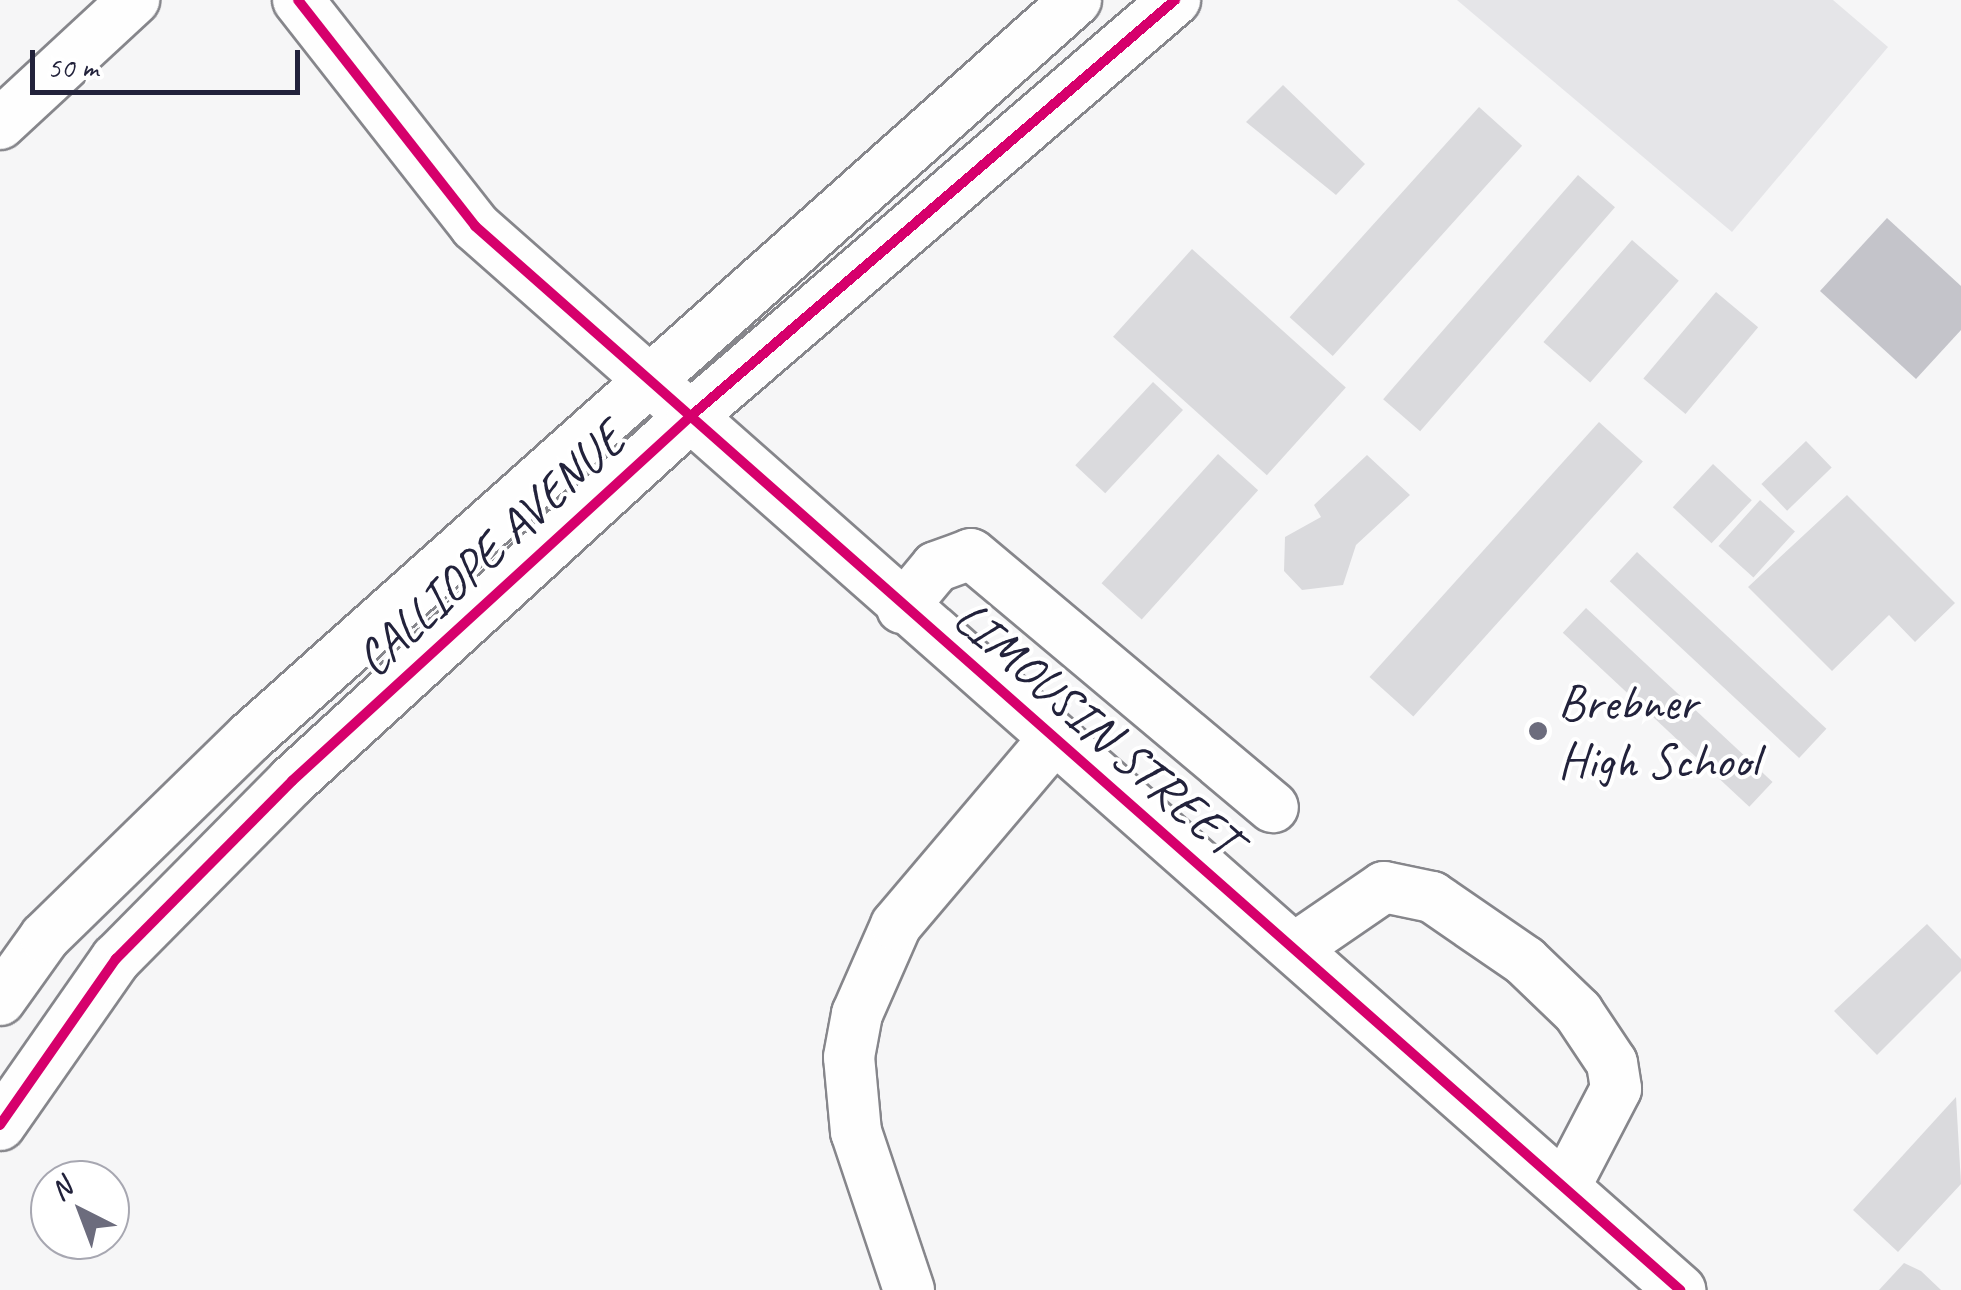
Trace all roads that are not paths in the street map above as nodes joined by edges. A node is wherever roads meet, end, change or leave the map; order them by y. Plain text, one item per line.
1 (134, 0) edge
2 (298, 0) edge
3 (1076, 0) edge
4 (1175, 0) edge
5 (0, 124) edge
6 (648, 377) junction
7 (692, 415) junction
8 (902, 608) junction
9 (250, 738) junction
10 (1051, 742) junction
11 (292, 781) junction
12 (1273, 807) dead end
13 (1294, 948) junction
14 (0, 1000) edge
15 (0, 1124) edge
16 (1565, 1187) junction
17 (909, 1290) edge
18 (1680, 1290) edge

1 - 5 street
2 - 6 street, LIMOUSIN STREET
3 - 6 street, CALLIOPE AVENUE
4 - 7 street, CALLIOPE AVENUE
6 - 7 street, LIMOUSIN STREET
6 - 9 street, CALLIOPE AVENUE
7 - 8 street, LIMOUSIN STREET
7 - 11 street, CALLIOPE AVENUE
8 - 10 street, LIMOUSIN STREET
8 - 12 street
9 - 11 street
9 - 14 street, CALLIOPE AVENUE
10 - 13 street, LIMOUSIN STREET
10 - 17 street
11 - 15 street, CALLIOPE AVENUE
13 - 16 street, LIMOUSIN STREET
13 - 16 street
16 - 18 street, LIMOUSIN STREET

